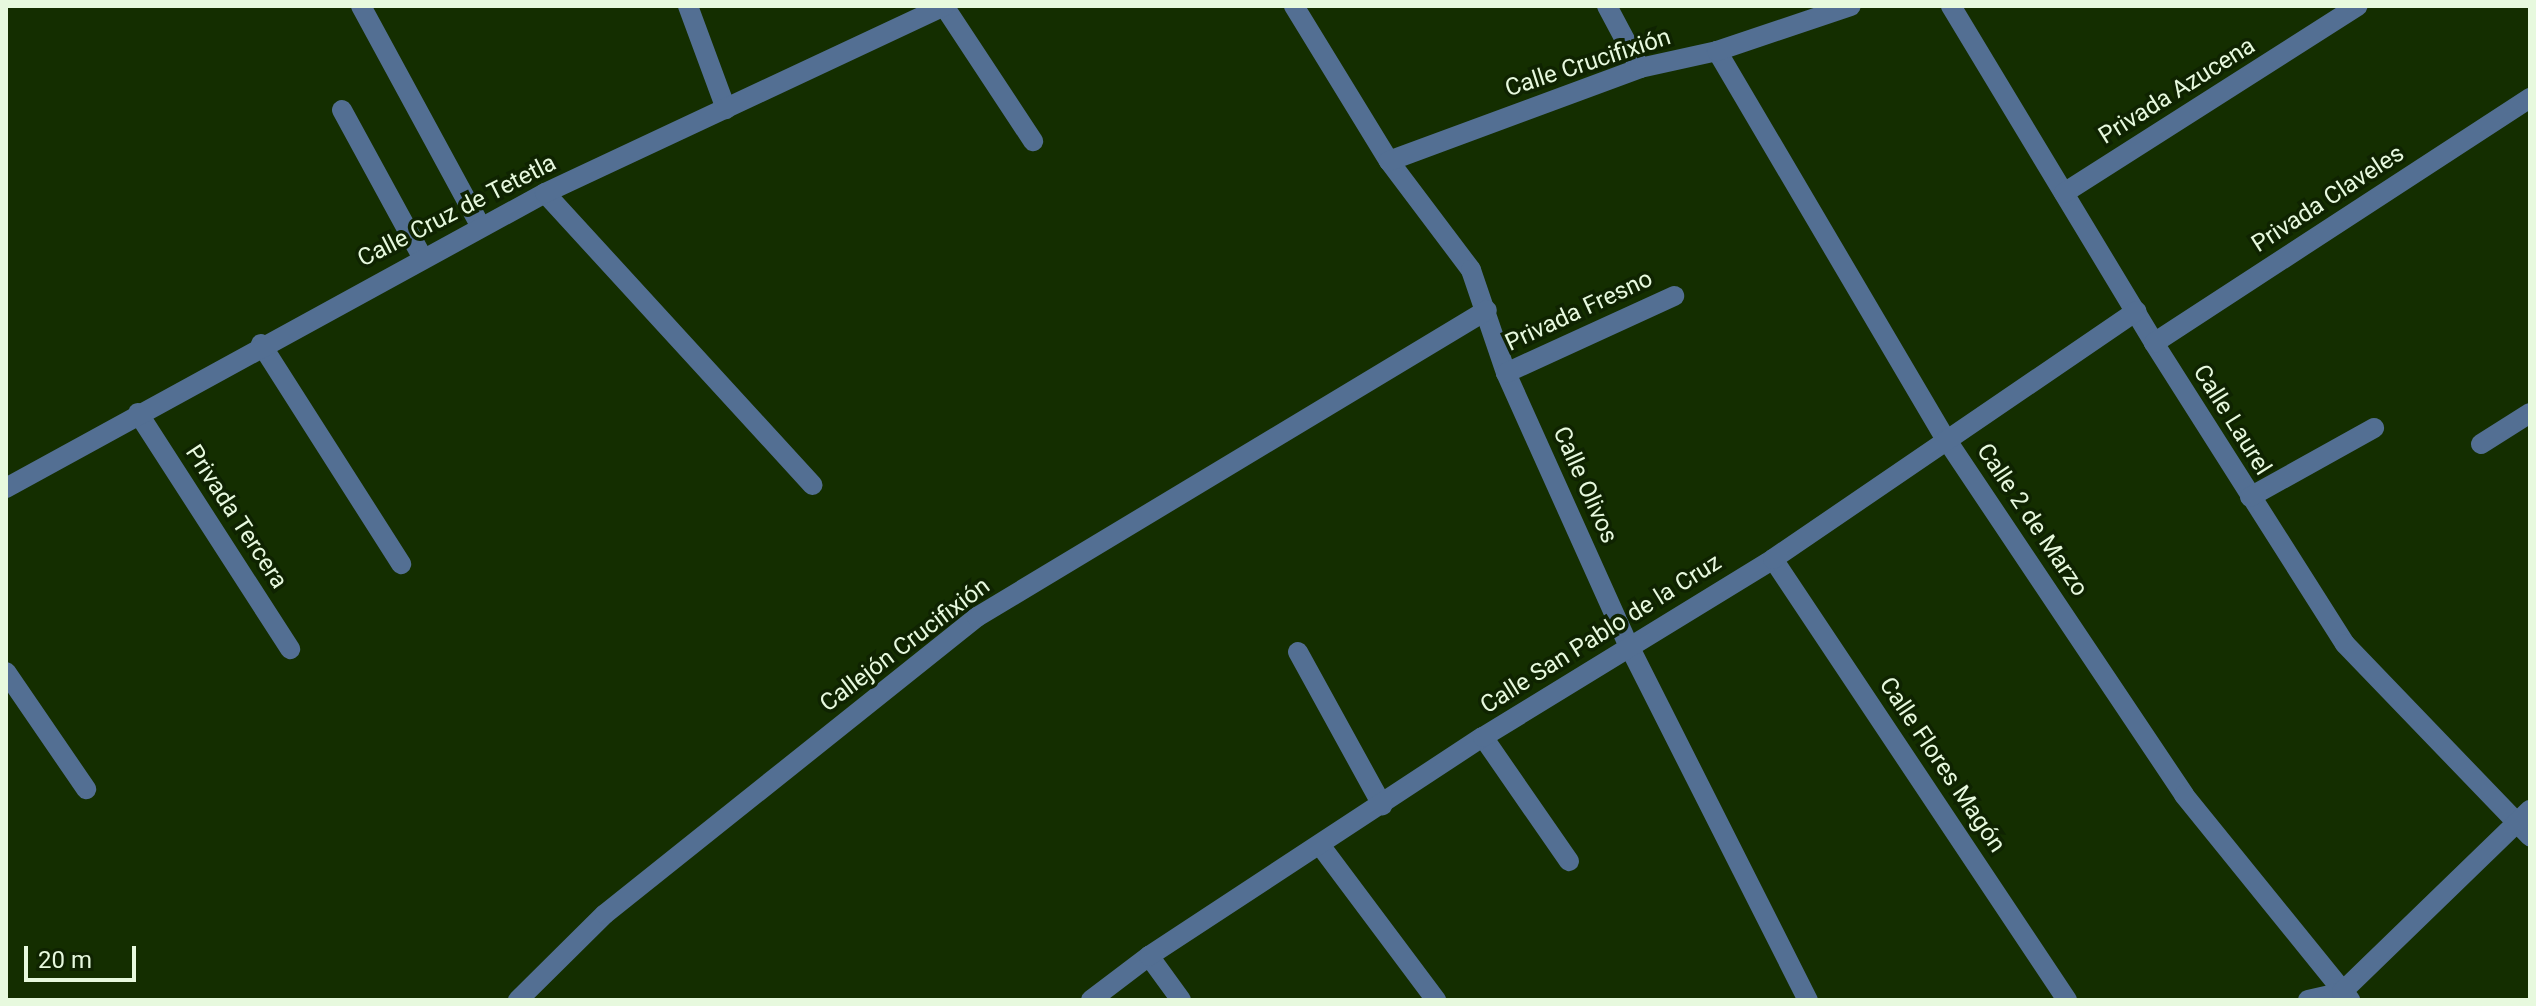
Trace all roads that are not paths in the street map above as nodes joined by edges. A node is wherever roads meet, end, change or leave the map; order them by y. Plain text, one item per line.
1 (361, 6) edge
2 (688, 6) edge
3 (944, 6) edge
4 (1294, 6) edge
5 (1607, 6) edge
6 (1851, 6) edge
7 (1951, 6) edge
8 (2358, 6) edge
9 (1717, 51) junction
10 (1640, 68) junction
11 (2530, 98) edge
12 (726, 109) junction
13 (342, 110) dead end
14 (1033, 141) dead end
15 (1389, 161) junction
16 (545, 193) junction
17 (2064, 193) junction
18 (481, 227) junction
19 (422, 257) junction
20 (1674, 296) dead end
21 (1487, 310) junction
22 (2137, 311) junction
23 (2154, 343) junction
24 (261, 344) junction
25 (1506, 373) junction
26 (138, 413) junction
27 (2527, 422) edge
28 (2374, 428) dead end
29 (1946, 439) junction
30 (2481, 444) dead end
31 (813, 485) dead end
32 (6, 488) edge
33 (2250, 497) junction
34 (1773, 559) junction
35 (401, 564) dead end
36 (1628, 644) junction
37 (290, 649) dead end
38 (1298, 652) dead end
39 (6, 672) edge
40 (1483, 737) junction
41 (86, 789) dead end
42 (1382, 805) junction
43 (2526, 824) edge
44 (1320, 845) junction
45 (1569, 861) dead end
46 (1149, 956) junction
47 (2346, 996) edge
48 (518, 1000) edge
49 (1091, 1000) edge
50 (1181, 1000) edge
51 (1436, 1000) edge
52 (1808, 1000) edge
53 (2067, 1000) edge
54 (2308, 1000) edge

1 - 18 street
2 - 12 street
3 - 12 street, Calle Cruz de Tetetla
3 - 14 street
4 - 15 street, Calle Olivos
5 - 10 street
6 - 9 street, Calle Crucifixión
7 - 17 street, Calle Laurel
8 - 17 street, Privada Azucena
9 - 10 street, Calle Crucifixión
9 - 29 street, Calle 2 de Marzo
10 - 15 street, Calle Crucifixión
11 - 23 street, Privada Claveles
12 - 16 street, Calle Cruz de Tetetla
13 - 19 street
15 - 21 street, Calle Olivos
16 - 18 street, Calle Cruz de Tetetla
16 - 31 street
17 - 22 street, Calle Laurel
18 - 19 street, Calle Cruz de Tetetla
19 - 24 street, Calle Cruz de Tetetla
20 - 25 street, Privada Fresno
21 - 25 street, Calle Olivos
21 - 48 street, Callejón Crucifixión
22 - 23 street, Calle Laurel
22 - 29 street, Calle San Pablo de la Cruz
23 - 33 street, Calle Laurel
24 - 26 street, Calle Cruz de Tetetla
24 - 35 street
25 - 36 street, Calle Olivos
26 - 32 street, Calle Cruz de Tetetla
26 - 37 street, Privada Tercera
27 - 30 street
28 - 33 street
29 - 34 street, Calle San Pablo de la Cruz
29 - 47 street, Calle 2 de Marzo
33 - 43 street, Calle Laurel
34 - 36 street, Calle San Pablo de la Cruz
34 - 53 street, Calle Flores Magón
36 - 40 street, Calle San Pablo de la Cruz
36 - 52 street, Calle Olivos
38 - 42 street
39 - 41 street
40 - 42 street, Calle San Pablo de la Cruz
40 - 45 street
42 - 44 street, Calle San Pablo de la Cruz
43 - 47 street
44 - 46 street, Calle San Pablo de la Cruz
44 - 51 street
46 - 49 street, Calle San Pablo de la Cruz
46 - 50 street
47 - 54 street

